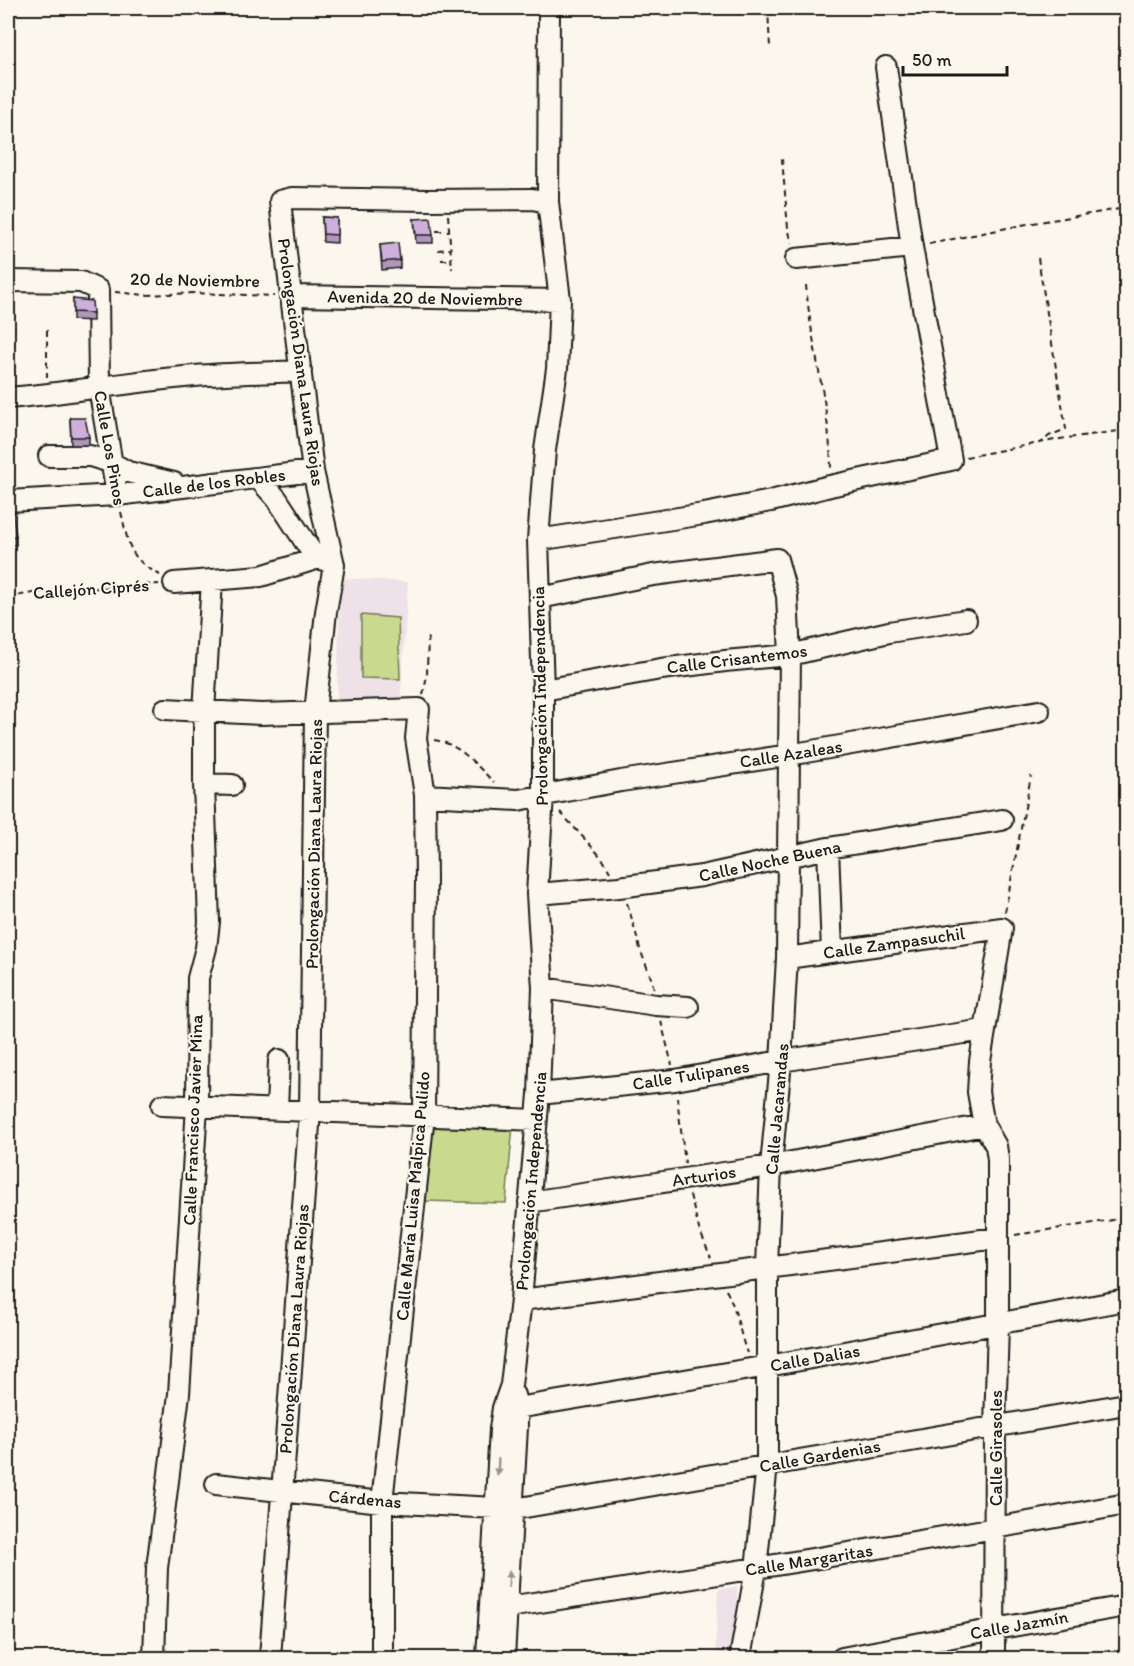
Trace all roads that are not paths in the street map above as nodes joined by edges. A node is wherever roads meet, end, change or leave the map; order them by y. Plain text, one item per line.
1 (549, 8) edge
2 (886, 67) dead end
3 (548, 202) junction
4 (912, 247) junction
5 (796, 259) road end
6 (8, 280) edge
7 (291, 296) junction
8 (560, 300) junction
9 (301, 371) junction
10 (99, 387) junction
11 (8, 398) edge
12 (49, 456) dead end
13 (110, 462) junction
14 (314, 471) junction
15 (258, 478) junction
16 (188, 486) junction
17 (117, 495) junction
18 (8, 501) edge
19 (538, 540) junction
20 (327, 561) junction
21 (212, 581) junction
22 (174, 584) road end
23 (540, 598) junction
24 (966, 620) dead end
25 (790, 655) junction
26 (543, 690) junction
27 (165, 709) dead end
28 (204, 711) junction
29 (1039, 711) dead end
30 (315, 712) junction
31 (789, 755) junction
32 (204, 784) junction
33 (232, 785) dead end
34 (425, 795) junction
35 (543, 795) junction
36 (1002, 820) dead end
37 (828, 848) junction
38 (788, 858) junction
39 (537, 894) junction
40 (1002, 928) joint
41 (832, 951) junction
42 (787, 958) junction
43 (543, 988) junction
44 (687, 1007) dead end
45 (984, 1030) junction
46 (279, 1060) dead end
47 (781, 1061) junction
48 (539, 1094) junction
49 (162, 1105) dead end
50 (197, 1106) junction
51 (278, 1109) junction
52 (310, 1111) junction
53 (424, 1115) junction
54 (536, 1120) junction
55 (984, 1125) junction
56 (771, 1166) junction
57 (530, 1202) junction
58 (997, 1238) junction
59 (767, 1267) junction
60 (521, 1299) junction
61 (1126, 1300) edge
62 (998, 1324) junction
63 (768, 1366) junction
64 (1126, 1404) edge
65 (510, 1408) junction
66 (995, 1427) junction
67 (767, 1465) junction
68 (216, 1484) dead end
69 (282, 1491) junction
70 (382, 1502) junction
71 (1126, 1504) edge
72 (505, 1508) junction
73 (995, 1529) junction
74 (756, 1569) junction
75 (1126, 1606) edge
76 (499, 1607) junction
77 (995, 1629) junction
78 (154, 1659) edge
79 (270, 1659) edge
80 (382, 1659) edge
81 (487, 1659) edge
82 (504, 1659) edge
83 (740, 1659) edge
84 (842, 1659) edge
85 (994, 1659) edge

1 - 3 street, Prolongación Independencia
2 - 4 street
3 - 7 street, Prolongación Diana Laura Riojas
3 - 8 street, Prolongación Independencia
4 - 5 street
4 - 19 street
6 - 10 street, Calle Los Pinos
7 - 8 street, Avenida 20 de Noviembre
7 - 9 street, Prolongación Diana Laura Riojas
8 - 19 street, Prolongación Independencia
9 - 10 street
9 - 14 street, Prolongación Diana Laura Riojas
10 - 11 street
10 - 13 street, Calle Los Pinos
12 - 13 street
13 - 16 street
13 - 17 street, Calle Los Pinos
14 - 15 street, Calle de los Robles
14 - 20 street, Prolongación Diana Laura Riojas
15 - 16 street, Calle de los Robles
15 - 20 street
16 - 17 street, Calle de los Robles
17 - 18 street, Calle de los Robles
19 - 23 street, Prolongación Independencia
20 - 21 street
20 - 30 street, Prolongación Diana Laura Riojas
21 - 22 street
21 - 28 street, Calle Francisco Javier Mina
23 - 25 street, Calle Jacarandas
23 - 26 street, Prolongación Independencia
24 - 25 street, Calle Crisantemos
25 - 26 street, Calle Crisantemos
25 - 31 street, Calle Jacarandas
26 - 35 street, Prolongación Independencia
27 - 28 street
28 - 30 street
28 - 32 street, Calle Francisco Javier Mina
29 - 31 street, Calle Azaleas
30 - 34 street, Calle María Luisa Malpica Pulido
30 - 52 street, Prolongación Diana Laura Riojas
31 - 35 street, Calle Azaleas
31 - 38 street, Calle Jacarandas
32 - 33 street
32 - 50 street, Calle Francisco Javier Mina
34 - 35 street, Calle Azaleas
34 - 53 street, Calle María Luisa Malpica Pulido
35 - 39 street, Prolongación Independencia
36 - 37 street, Calle Noche Buena
37 - 38 street, Calle Noche Buena
37 - 41 street
38 - 39 street, Calle Noche Buena
38 - 42 street, Calle Jacarandas
39 - 43 street, Prolongación Independencia
40 - 41 street, Calle Zampasuchil
40 - 45 street, Calle Girasoles
41 - 42 street, Calle Zampasuchil
42 - 47 street, Calle Jacarandas
43 - 44 street
43 - 48 street, Prolongación Independencia
45 - 47 street, Calle Tulipanes
45 - 55 street, Calle Girasoles
46 - 51 street
47 - 48 street, Calle Tulipanes
47 - 56 street, Calle Jacarandas
48 - 54 street, Prolongación Independencia
49 - 50 street
50 - 51 street
50 - 78 street, Calle Francisco Javier Mina
51 - 52 street
52 - 53 street
52 - 69 street, Prolongación Diana Laura Riojas
53 - 54 street
53 - 70 street, Calle María Luisa Malpica Pulido
54 - 57 street, Prolongación Independencia
55 - 56 street, Arturios
55 - 58 street, Calle Girasoles
56 - 57 street, Arturios
56 - 59 street, Calle Jacarandas
57 - 60 street, Prolongación Independencia
58 - 59 street
58 - 62 street, Calle Girasoles
59 - 60 street
59 - 63 street, Calle Jacarandas
60 - 65 street, Prolongación Independencia
61 - 62 street, Calle Dalias
62 - 63 street, Calle Dalias
62 - 66 street, Calle Girasoles
63 - 65 street, Calle Dalias
63 - 67 street, Calle Jacarandas
64 - 66 street, Calle Gardenias
65 - 72 street, Prolongación Independencia
66 - 67 street, Calle Gardenias
66 - 73 street, Calle Girasoles
67 - 72 street, Calle Gardenias
67 - 74 street, Calle Jacarandas
68 - 69 street, Cárdenas
69 - 70 street, Cárdenas
69 - 79 street, Prolongación Diana Laura Riojas
70 - 72 street, Cárdenas
70 - 80 street, Calle María Luisa Malpica Pulido
71 - 73 street, Calle Margaritas
72 - 76 street, Prolongación Independencia
73 - 74 street, Calle Margaritas
73 - 77 street, Calle Girasoles
74 - 76 street, Calle Margaritas
74 - 83 street, Calle Jacarandas
75 - 77 street, Calle Jazmín
76 - 81 street, Prolongación Independencia
76 - 82 street, Prolongación Independencia
77 - 84 street, Calle Jazmín
77 - 85 street, Calle Girasoles

